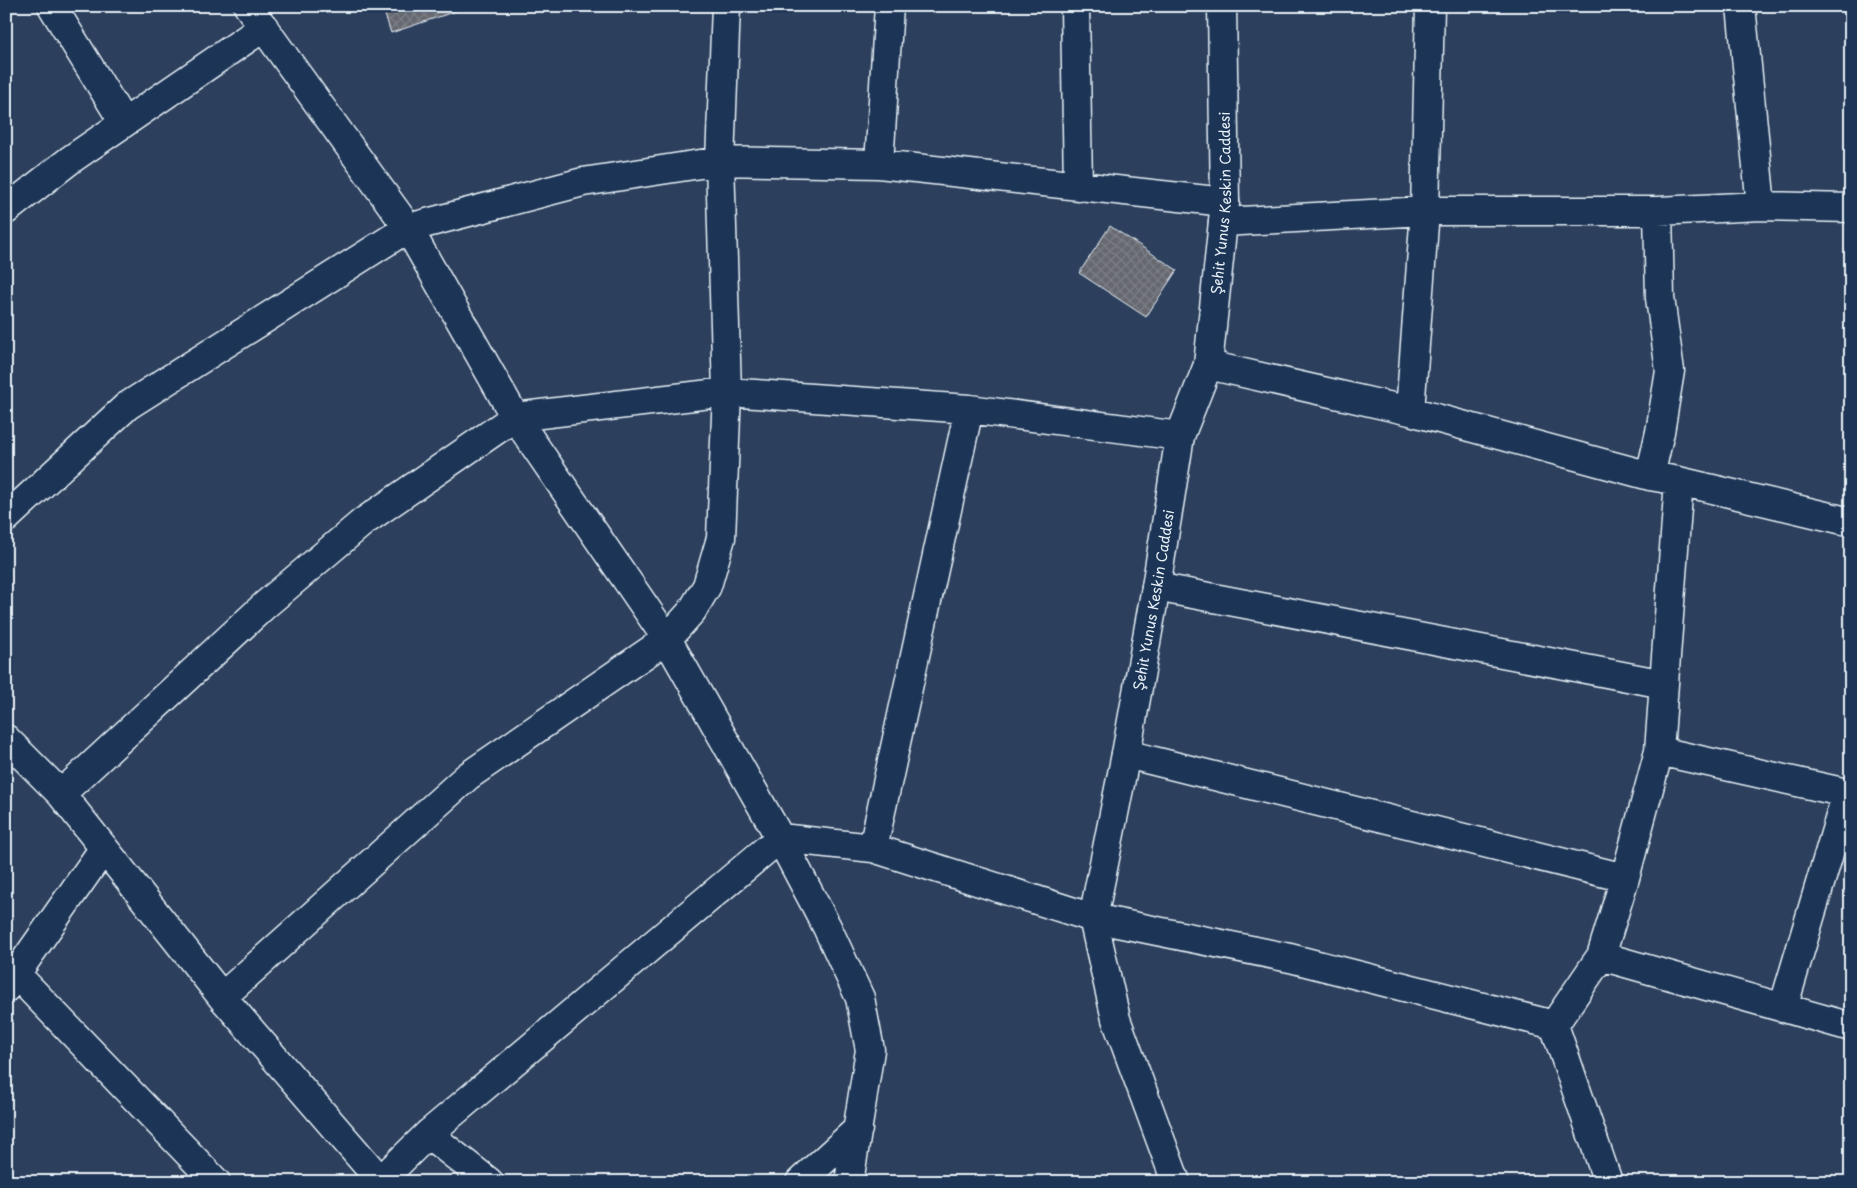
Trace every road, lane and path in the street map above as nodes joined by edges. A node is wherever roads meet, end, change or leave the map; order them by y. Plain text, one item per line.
1 (52, 6) edge
2 (248, 6) edge
3 (726, 6) edge
4 (889, 6) edge
5 (1076, 6) edge
6 (1222, 6) edge
7 (1430, 6) edge
8 (1741, 6) edge
9 (264, 27) junction
10 (124, 123) junction
11 (720, 161) junction
12 (879, 164) junction
13 (1078, 187) junction
14 (1761, 206) junction
15 (1851, 208) edge
16 (6, 210) edge
17 (1426, 211) junction
18 (1658, 211) junction
19 (1224, 212) junction
20 (408, 228) junction
21 (1208, 366) junction
22 (726, 392) junction
23 (969, 408) junction
24 (1410, 411) junction
25 (516, 417) junction
26 (1180, 436) junction
27 (1650, 476) junction
28 (1679, 481) junction
29 (6, 518) edge
30 (1851, 522) edge
31 (1156, 587) junction
32 (667, 639) junction
33 (1664, 684) junction
34 (6, 739) edge
35 (1659, 751) junction
36 (1126, 754) junction
37 (61, 794) junction
38 (1849, 794) edge
39 (780, 838) junction
40 (104, 848) junction
41 (873, 848) junction
42 (1625, 878) junction
43 (1093, 918) junction
44 (1601, 956) junction
45 (11, 981) edge
46 (222, 997) junction
47 (1783, 1008) junction
48 (1554, 1025) junction
49 (1851, 1027) edge
50 (858, 1129) junction
51 (428, 1134) junction
52 (380, 1181) edge
53 (216, 1182) edge
54 (489, 1182) edge
55 (800, 1182) edge
56 (849, 1182) edge
57 (1176, 1182) edge
58 (1608, 1182) edge

1 - 10 street
2 - 9 street
3 - 11 street
4 - 12 street
5 - 13 street
6 - 19 street, Şehit Yunus Keskin Caddesi
7 - 17 street
8 - 14 street
9 - 10 street
9 - 20 street
10 - 16 street
11 - 12 street
11 - 20 street
11 - 22 street
12 - 13 street
13 - 19 street
14 - 15 street
14 - 18 street
17 - 18 street
17 - 19 street
17 - 24 street
18 - 27 street
19 - 21 street, Şehit Yunus Keskin Caddesi
20 - 25 street
20 - 29 street
21 - 24 street
21 - 26 street, Şehit Yunus Keskin Caddesi
22 - 23 street
22 - 25 street
22 - 32 street
23 - 26 street
23 - 41 street
24 - 27 street
25 - 32 street
25 - 37 street
26 - 31 street, Şehit Yunus Keskin Caddesi
27 - 28 street
28 - 30 street
28 - 33 street
31 - 33 street
31 - 36 street, Şehit Yunus Keskin Caddesi
32 - 39 street
32 - 46 street
33 - 35 street
34 - 37 street
35 - 38 street
35 - 42 street
36 - 42 street
36 - 43 street, Şehit Yunus Keskin Caddesi
37 - 40 street
38 - 47 street
39 - 41 street
39 - 50 street
39 - 51 street
40 - 45 street
40 - 46 street
41 - 43 street
42 - 44 street
43 - 48 street
43 - 57 street, Şehit Yunus Keskin Caddesi
44 - 47 street
44 - 48 street
45 - 53 street
46 - 52 street
47 - 49 street
48 - 58 street
50 - 55 street
50 - 56 street
51 - 52 street
51 - 54 street

